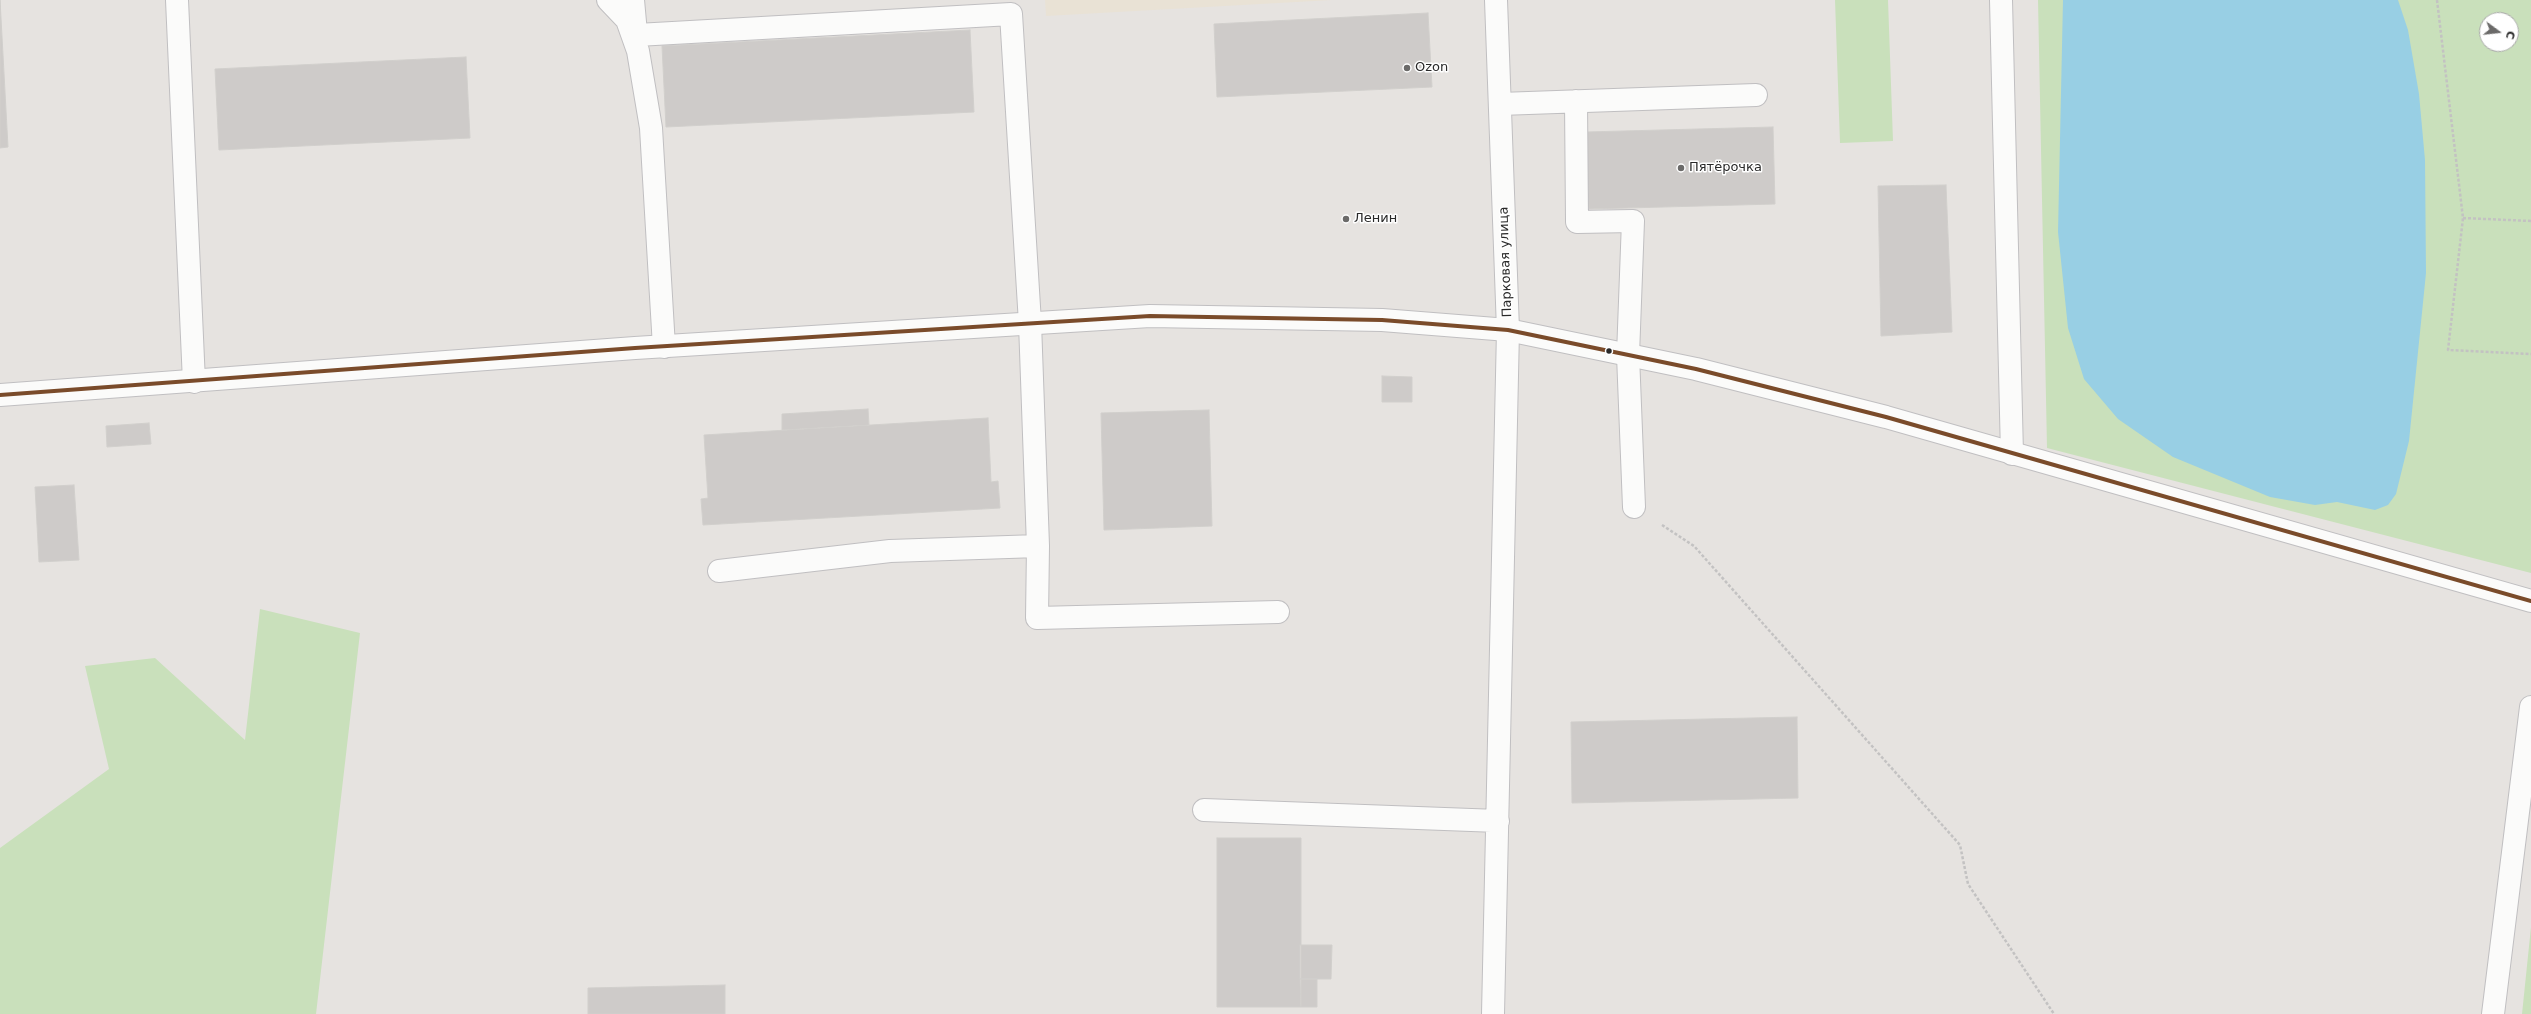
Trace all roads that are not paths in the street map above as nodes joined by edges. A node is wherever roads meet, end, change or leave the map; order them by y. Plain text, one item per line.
1 (177, 0) edge
2 (608, 0) edge
3 (633, 0) edge
4 (1496, 0) edge
5 (2001, 0) edge
6 (637, 43) junction
7 (1756, 95) dead end
8 (1576, 101) junction
9 (1500, 104) junction
10 (1030, 323) junction
11 (1508, 330) junction
12 (664, 347) junction
13 (1628, 355) junction
14 (194, 382) junction
15 (0, 395) edge
16 (2012, 454) junction
17 (1634, 507) road end
18 (1038, 546) junction
19 (719, 571) dead end
20 (2531, 601) edge
21 (1278, 612) dead end
22 (2531, 707) edge
23 (1204, 810) dead end
24 (1498, 821) junction
25 (1493, 1014) edge
26 (2493, 1014) edge

1 - 14 street
2 - 6 street
3 - 6 street
4 - 9 street, Парковая улица
5 - 16 street
6 - 10 street
6 - 12 street
7 - 8 street
8 - 9 street
8 - 13 street
9 - 11 street, Парковая улица
10 - 11 street
10 - 12 street
10 - 18 street
11 - 13 street, Парковая улица
11 - 24 street
12 - 14 street
13 - 16 street, Парковая улица
13 - 17 street
14 - 15 street
16 - 20 street, Парковая улица
18 - 19 street
18 - 21 street
22 - 26 street
23 - 24 street
24 - 25 street

